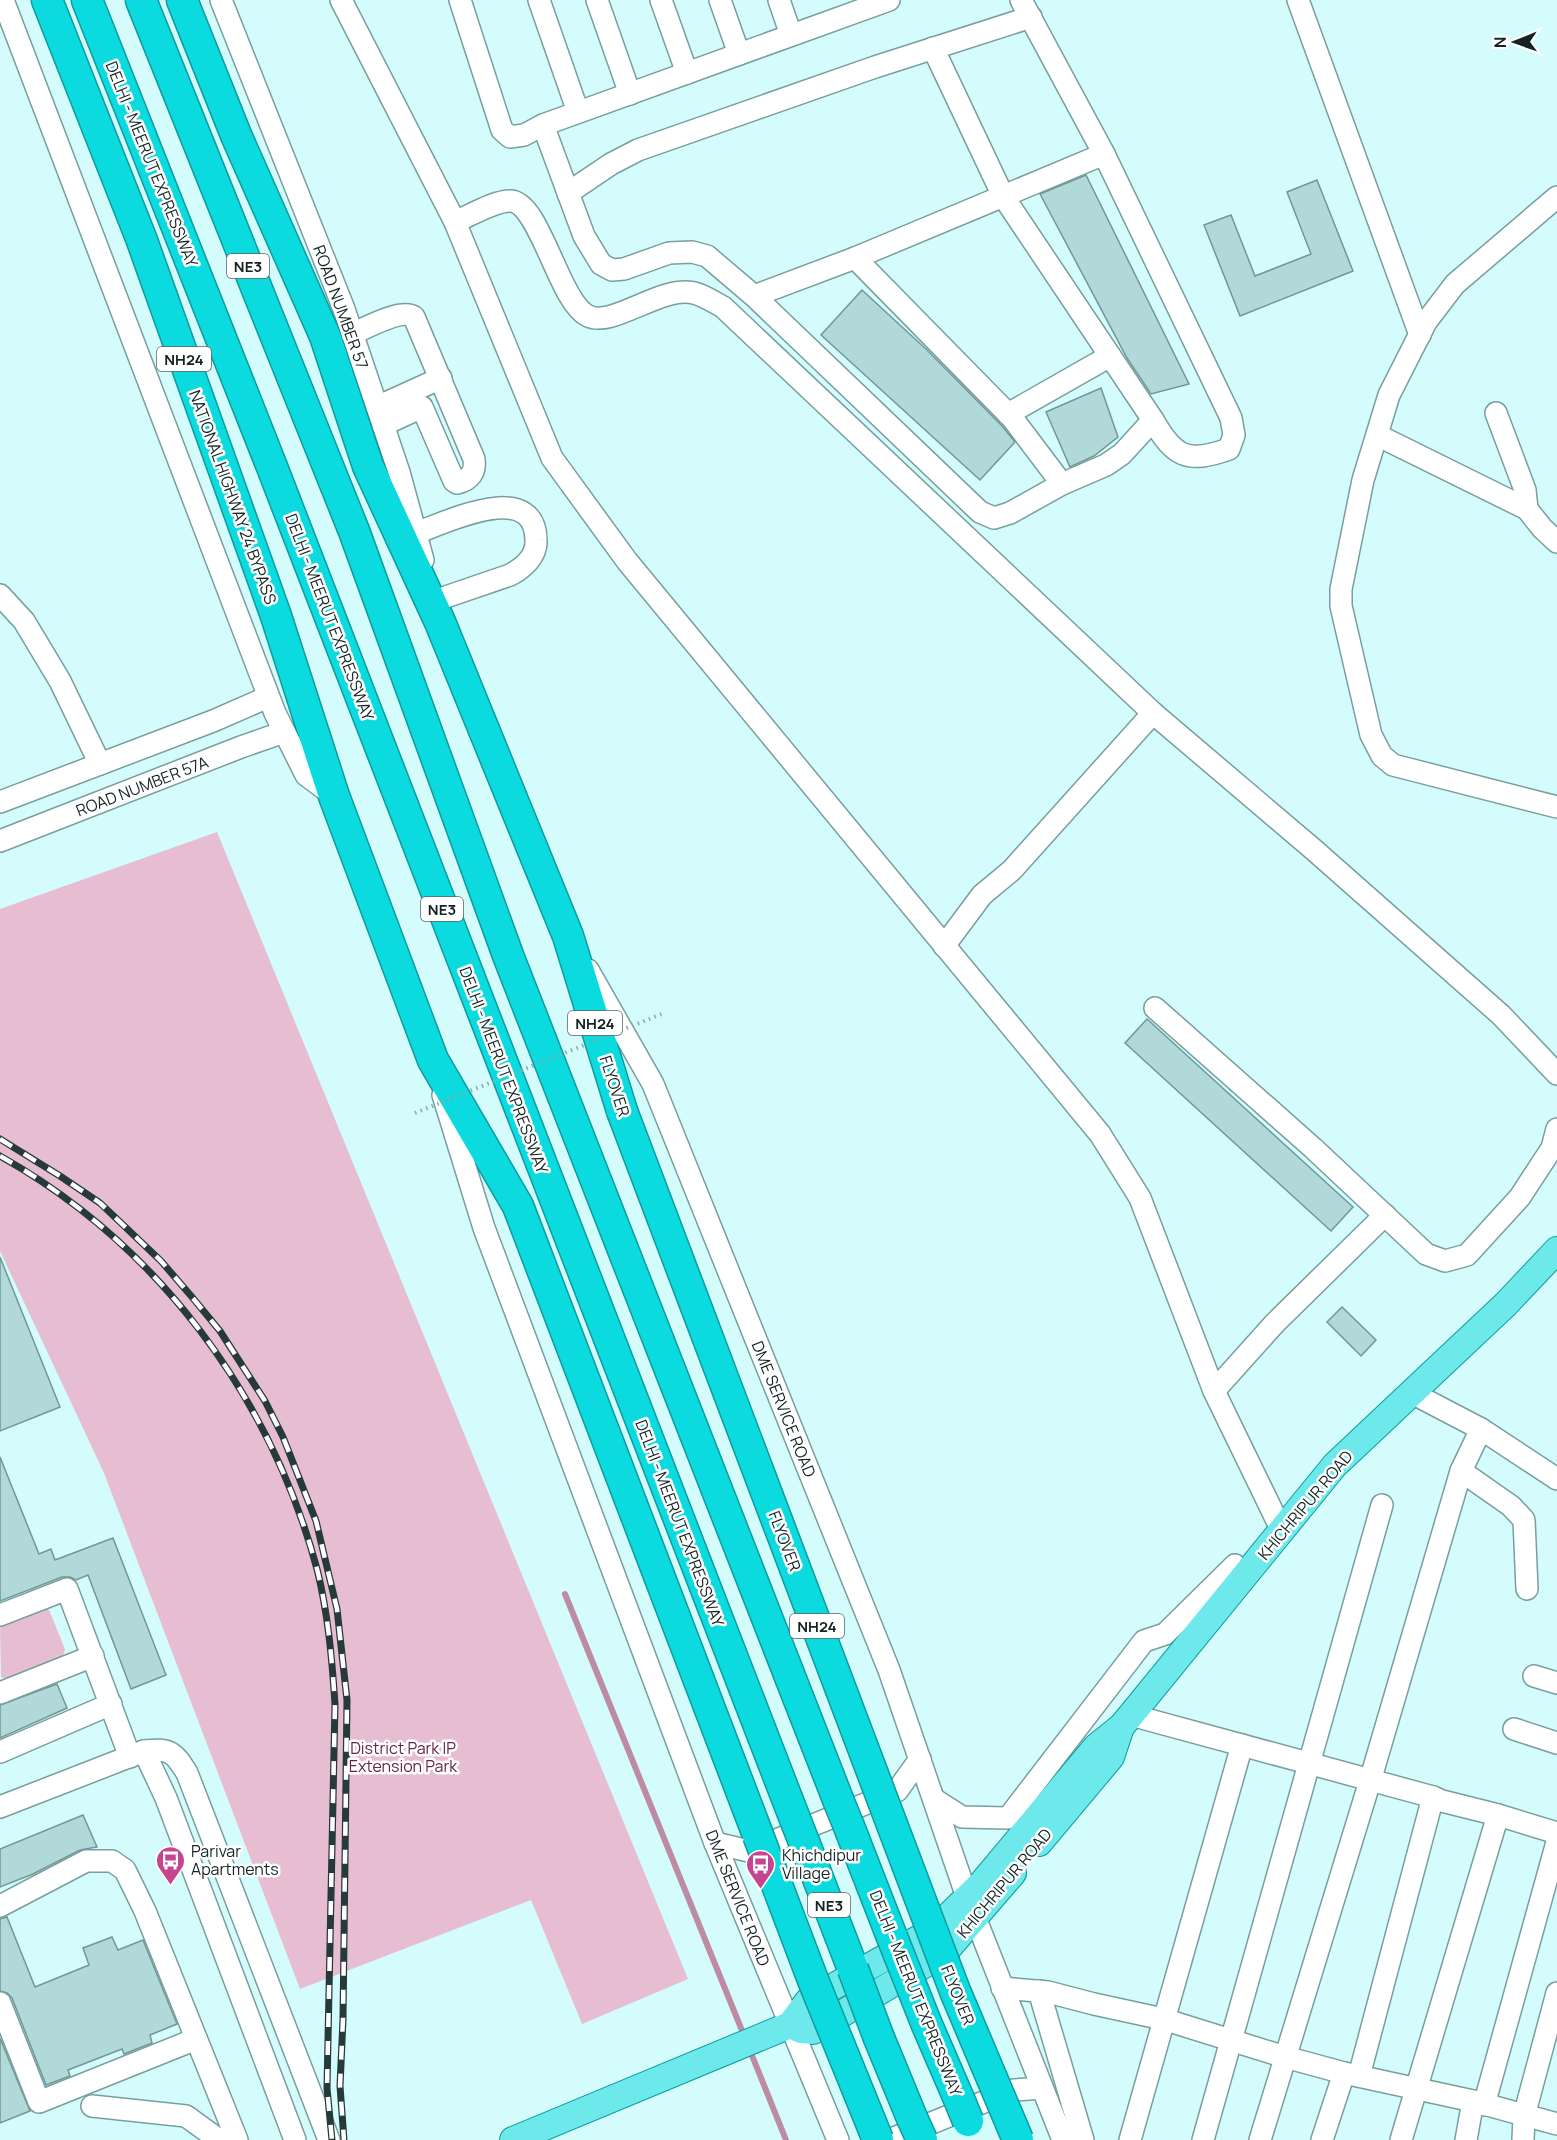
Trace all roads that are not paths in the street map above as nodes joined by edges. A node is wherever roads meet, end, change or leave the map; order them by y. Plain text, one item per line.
1 (3, 0) edge
2 (47, 0) edge
3 (87, 0) edge
4 (141, 0) edge
5 (182, 0) edge
6 (220, 0) edge
7 (342, 0) edge
8 (460, 0) edge
9 (539, 0) edge
10 (597, 0) edge
11 (661, 0) edge
12 (720, 0) edge
13 (779, 0) edge
14 (889, 0) edge
15 (1298, 0) edge
16 (848, 7) edge
17 (1026, 9) edge
18 (791, 35) junction
19 (933, 48) junction
20 (738, 54) junction
21 (687, 73) junction
22 (630, 94) junction
23 (578, 112) junction
24 (543, 125) junction
25 (1104, 154) junction
26 (568, 193) junction
27 (1003, 196) junction
28 (1557, 197) edge
29 (455, 222) junction
30 (855, 258) junction
31 (754, 296) junction
32 (352, 334) junction
33 (1420, 334) junction
34 (1110, 356) junction
35 (445, 387) junction
36 (422, 406) junction
37 (1496, 413) dead end
38 (1008, 414) junction
39 (380, 416) junction
40 (1153, 420) junction
41 (1377, 435) junction
42 (1062, 484) junction
43 (1527, 509) junction
44 (416, 533) junction
45 (1557, 542) edge
46 (0, 596) edge
47 (437, 612) junction
48 (268, 697) junction
49 (1153, 713) junction
50 (284, 732) junction
51 (100, 764) junction
52 (334, 796) junction
53 (0, 802) edge
54 (1557, 807) edge
55 (0, 841) edge
56 (568, 936) junction
57 (944, 946) junction
58 (1155, 1008) dead end
59 (432, 1060) junction
60 (1557, 1072) edge
61 (1557, 1130) edge
62 (1385, 1215) junction
63 (1557, 1250) edge
64 (1214, 1391) junction
65 (1412, 1393) junction
66 (1481, 1429) junction
67 (1461, 1470) junction
68 (1557, 1479) edge
69 (1382, 1505) dead end
70 (1281, 1531) junction
71 (1235, 1565) dead end
72 (1527, 1589) dead end
73 (0, 1615) edge
74 (93, 1656) junction
75 (1533, 1676) dead end
76 (1557, 1683) edge
77 (0, 1693) edge
78 (111, 1704) junction
79 (1126, 1721) junction
80 (1514, 1729) dead end
81 (1557, 1743) edge
82 (1242, 1745) junction
83 (0, 1752) edge
84 (137, 1754) junction
85 (920, 1759) junction
86 (1308, 1763) junction
87 (1370, 1781) junction
88 (1433, 1797) junction
89 (934, 1799) junction
90 (0, 1807) edge
91 (1498, 1815) junction
92 (1557, 1833) edge
93 (1557, 1842) edge
94 (715, 1843) junction
95 (0, 1906) edge
96 (971, 1907) junction
97 (1002, 1988) junction
98 (1039, 1990) junction
99 (1557, 1993) edge
100 (0, 2003) edge
101 (1163, 2019) junction
102 (790, 2025) junction
103 (196, 2039) junction
104 (1232, 2041) junction
105 (1285, 2057) junction
106 (1352, 2075) junction
107 (1042, 2088) junction
108 (1416, 2089) junction
109 (1478, 2103) junction
110 (92, 2106) dead end
111 (1524, 2116) junction
112 (967, 2120) edge
113 (1557, 2124) edge
114 (919, 2132) edge
115 (219, 2140) edge
116 (237, 2140) edge
117 (295, 2140) edge
118 (329, 2140) edge
119 (513, 2140) edge
120 (838, 2140) edge
121 (878, 2140) edge
122 (888, 2140) edge
123 (1018, 2140) edge
124 (1063, 2140) edge
125 (1083, 2140) edge
126 (1131, 2140) edge
127 (1203, 2140) edge
128 (1260, 2140) edge
129 (1322, 2140) edge
130 (1401, 2140) edge
131 (1466, 2140) edge
132 (1523, 2140) edge

1 - 48 street
2 - 52 highway, NATIONAL HIGHWAY 24 BYPASS / NH24
3 - 114 highway, DELHI - MEERUT EXPRESSWAY / NE3, bridge
4 - 112 highway, DELHI - MEERUT EXPRESSWAY / NE3, bridge
5 - 47 highway, FLYOVER
6 - 32 street, ROAD NUMBER 57
7 - 29 street
8 - 24 street
9 - 23 street
10 - 22 street
11 - 21 street
12 - 20 street
13 - 18 street
14 - 16 street
15 - 33 street
16 - 18 street
17 - 19 street
17 - 25 street
18 - 20 street
19 - 26 street
19 - 27 street
20 - 21 street
21 - 22 street
22 - 23 street
23 - 24 street
24 - 26 street
25 - 27 street
25 - 40 street
26 - 31 street
27 - 30 street
27 - 34 street
28 - 33 street
29 - 49 street
29 - 57 street
30 - 31 street
30 - 38 street
31 - 42 street
32 - 35 street
32 - 39 street, ROAD NUMBER 57
33 - 41 street
34 - 38 street
34 - 40 street
35 - 36 street
35 - 36 street
35 - 39 street
36 - 39 street
37 - 43 street
38 - 42 street
39 - 44 street, ROAD NUMBER 57
40 - 42 street
41 - 43 street
41 - 54 street
43 - 45 street
44 - 47 street, ROAD NUMBER 57
44 - 47 street
46 - 51 street
47 - 56 highway, FLYOVER
48 - 50 street
48 - 51 street
49 - 57 street
49 - 60 street
50 - 52 street
50 - 55 street, ROAD NUMBER 57A
51 - 53 street
52 - 59 highway, NATIONAL HIGHWAY 24 BYPASS
56 - 85 street, DME SERVICE ROAD
56 - 123 highway, FLYOVER / NH24, bridge
57 - 64 street
58 - 62 street
59 - 94 street, DME SERVICE ROAD
59 - 121 highway, bridge
61 - 62 street
62 - 64 street
63 - 65 main road, KHICHRIPUR ROAD
64 - 70 street
65 - 66 street
65 - 70 main road, KHICHRIPUR ROAD
66 - 67 street
66 - 68 street
67 - 72 street
67 - 87 street
69 - 86 street
70 - 79 main road, KHICHRIPUR ROAD
71 - 89 street
73 - 74 street
74 - 77 street
74 - 78 street
75 - 76 street
78 - 83 street
78 - 84 street
79 - 82 street
79 - 96 main road, KHICHRIPUR ROAD
80 - 81 street
82 - 86 street
82 - 101 street
84 - 90 street
84 - 117 street
84 - 118 street
85 - 89 street, DME SERVICE ROAD
85 - 94 street
86 - 87 street
86 - 104 street
87 - 88 street
87 - 105 street
88 - 91 street
88 - 106 street
89 - 96 street, DME SERVICE ROAD
91 - 92 street
91 - 108 street
93 - 109 street
94 - 102 street, DME SERVICE ROAD
95 - 103 street
96 - 97 street, DME SERVICE ROAD
96 - 102 main road, KHICHRIPUR ROAD
97 - 98 street
97 - 107 street, DME SERVICE ROAD
98 - 101 street
98 - 125 street
99 - 111 street
100 - 103 street
101 - 104 street
101 - 126 street
102 - 119 main road
102 - 120 street, DME SERVICE ROAD
103 - 116 street
104 - 105 street
104 - 127 street
105 - 106 street
105 - 128 street
106 - 108 street
106 - 129 street
107 - 122 street
107 - 124 street, DME SERVICE ROAD
108 - 109 street
108 - 130 street
109 - 111 street
109 - 131 street
110 - 115 street
111 - 113 street
111 - 132 street

